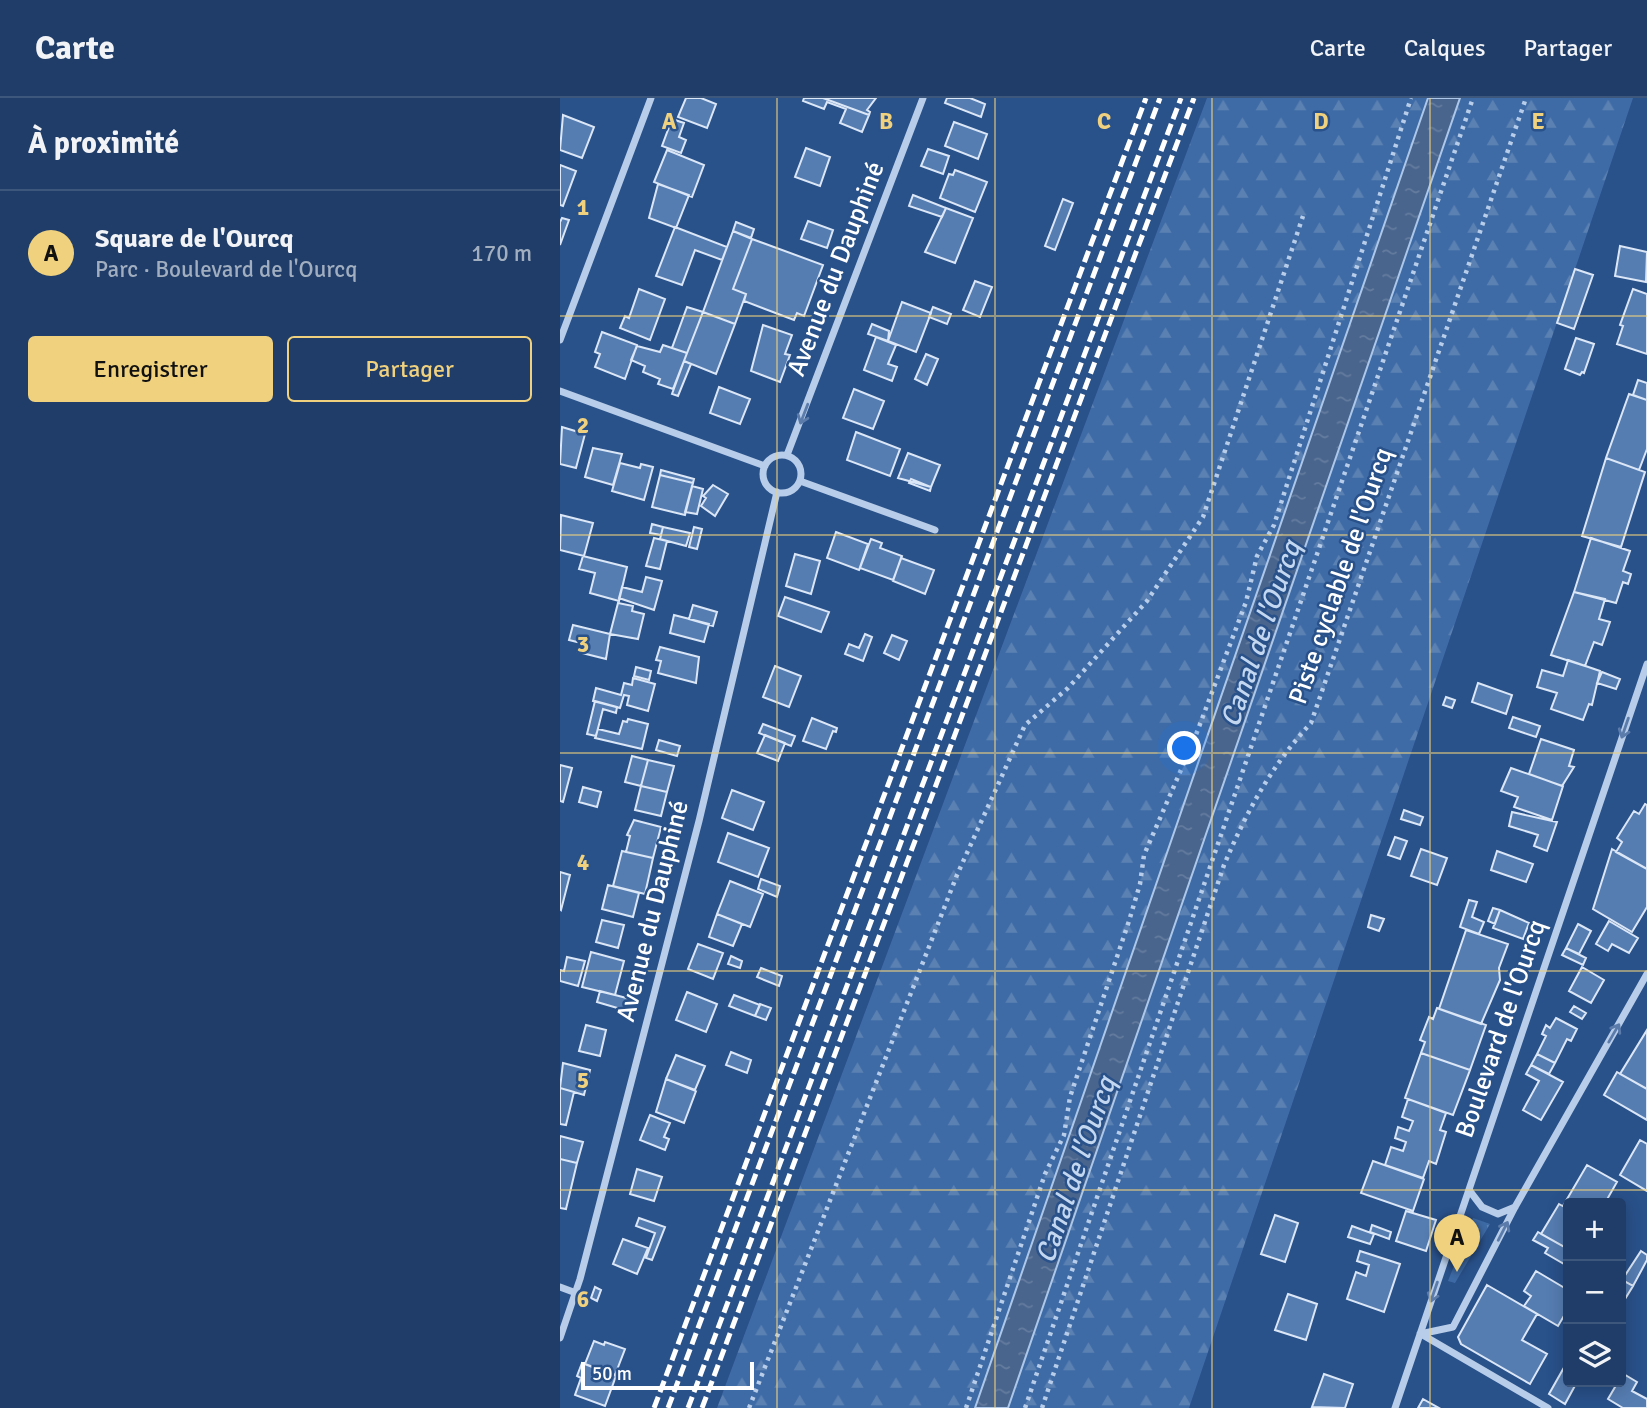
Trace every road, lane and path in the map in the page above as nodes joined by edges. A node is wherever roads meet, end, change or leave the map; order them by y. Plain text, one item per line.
1 (651, 98) edge
2 (923, 98) edge
3 (1411, 98) edge
4 (1473, 98) edge
5 (1526, 98) edge
6 (1303, 216) dead end
7 (560, 340) edge
8 (560, 391) edge
9 (787, 455) junction
10 (765, 466) junction
11 (800, 481) junction
12 (777, 492) junction
13 (935, 530) dead end
14 (1647, 664) edge
15 (1647, 974) edge
16 (1469, 1190) junction
17 (1515, 1207) junction
18 (560, 1287) edge
19 (576, 1293) junction
20 (1420, 1334) junction
21 (560, 1338) edge
22 (749, 1408) edge
23 (966, 1408) edge
24 (1025, 1408) edge
25 (1042, 1408) edge
26 (1395, 1408) edge
27 (1548, 1408) edge

1 - 7 street
2 -> 9 street, Avenue du Dauphiné
3 - 23 path
4 - 24 path
5 - 25 path, Piste cyclable de l'Ourcq
6 - 22 path
8 - 10 street
9 - 10 street
9 - 11 street
10 - 12 street
11 - 12 street
11 - 13 street
12 - 19 street, Avenue du Dauphiné
14 -> 16 street, Boulevard de l'Ourcq
17 -> 15 street
16 - 17 street
16 -> 20 street, Boulevard de l'Ourcq
20 -> 17 street
18 - 19 street
19 - 21 street, Avenue du Dauphiné
20 - 26 street, Boulevard de l'Ourcq
20 - 27 street

